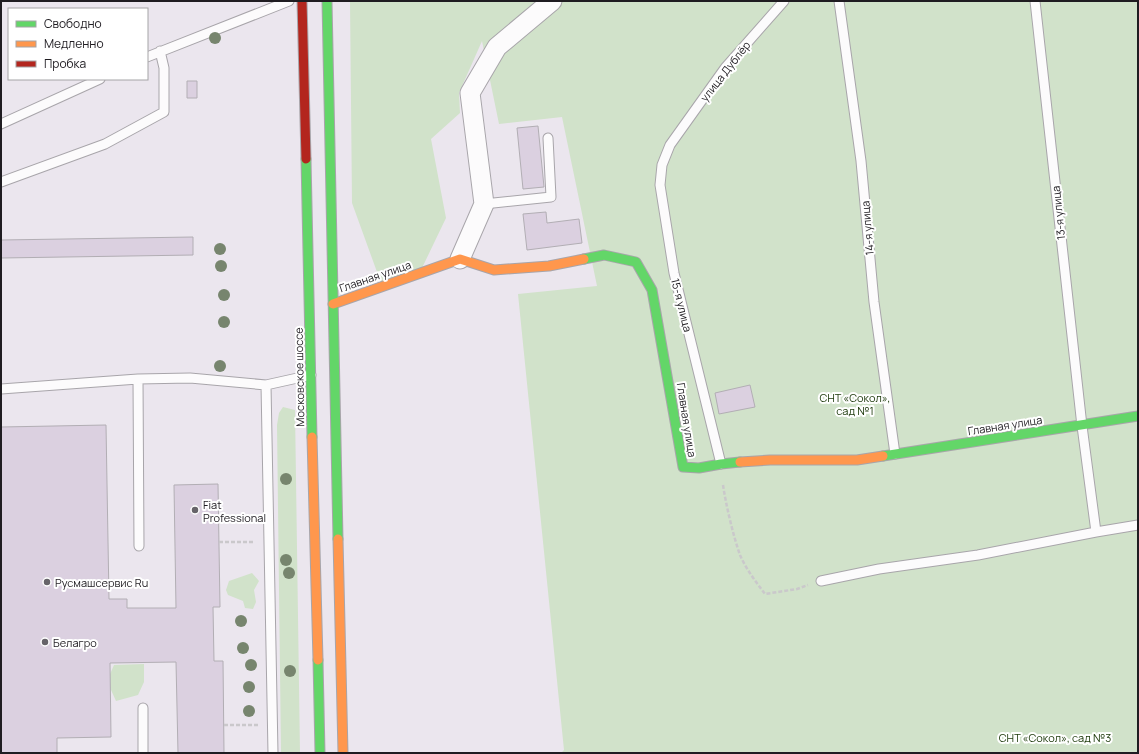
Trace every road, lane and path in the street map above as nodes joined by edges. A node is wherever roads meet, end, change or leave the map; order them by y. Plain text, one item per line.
1 (289, 1) edge
2 (302, 1) edge
3 (327, 1) edge
4 (552, 1) edge
5 (784, 1) edge
6 (839, 1) edge
7 (1035, 1) edge
8 (160, 51) junction
9 (148, 57) edge
10 (98, 80) edge
11 (1, 124) edge
12 (548, 138) dead end
13 (670, 144) joint
14 (1, 182) edge
15 (484, 204) junction
16 (460, 260) junction
17 (333, 304) junction
18 (311, 375) junction
19 (138, 379) junction
20 (266, 385) junction
21 (1, 389) edge
22 (1138, 416) edge
23 (1082, 426) junction
24 (895, 454) junction
25 (721, 464) junction
26 (1138, 525) edge
27 (1096, 532) junction
28 (269, 541) junction
29 (219, 542) dead end
30 (140, 546) dead end
31 (821, 582) joint
32 (143, 708) dead end
33 (224, 725) dead end
34 (272, 725) junction
35 (144, 753) edge
36 (273, 753) edge
37 (320, 753) edge
38 (343, 753) edge

1 - 8 lane
2 - 18 main road, Московское шоссе
3 - 17 main road
4 - 15 street
5 - 13 lane, улица Дублёр
6 - 24 lane, 14-я улица
7 - 23 lane, 13-я улица
8 - 9 lane
8 - 14 lane
10 - 11 lane
12 - 15 lane
13 - 25 lane, 15-я улица
15 - 16 street
16 - 17 main road, Главная улица
16 - 25 main road, Главная улица
17 - 38 main road
18 - 20 lane
18 - 37 main road, Московское шоссе
19 - 20 lane
19 - 21 lane
19 - 30 lane
20 - 28 lane
22 - 23 main road, Главная улица
23 - 24 main road, Главная улица
23 - 27 lane, 13-я улица
24 - 25 main road, Главная улица
25 - 31 path
26 - 27 lane
27 - 31 lane
28 - 29 path
28 - 34 lane
32 - 35 lane
33 - 34 path
34 - 36 lane

